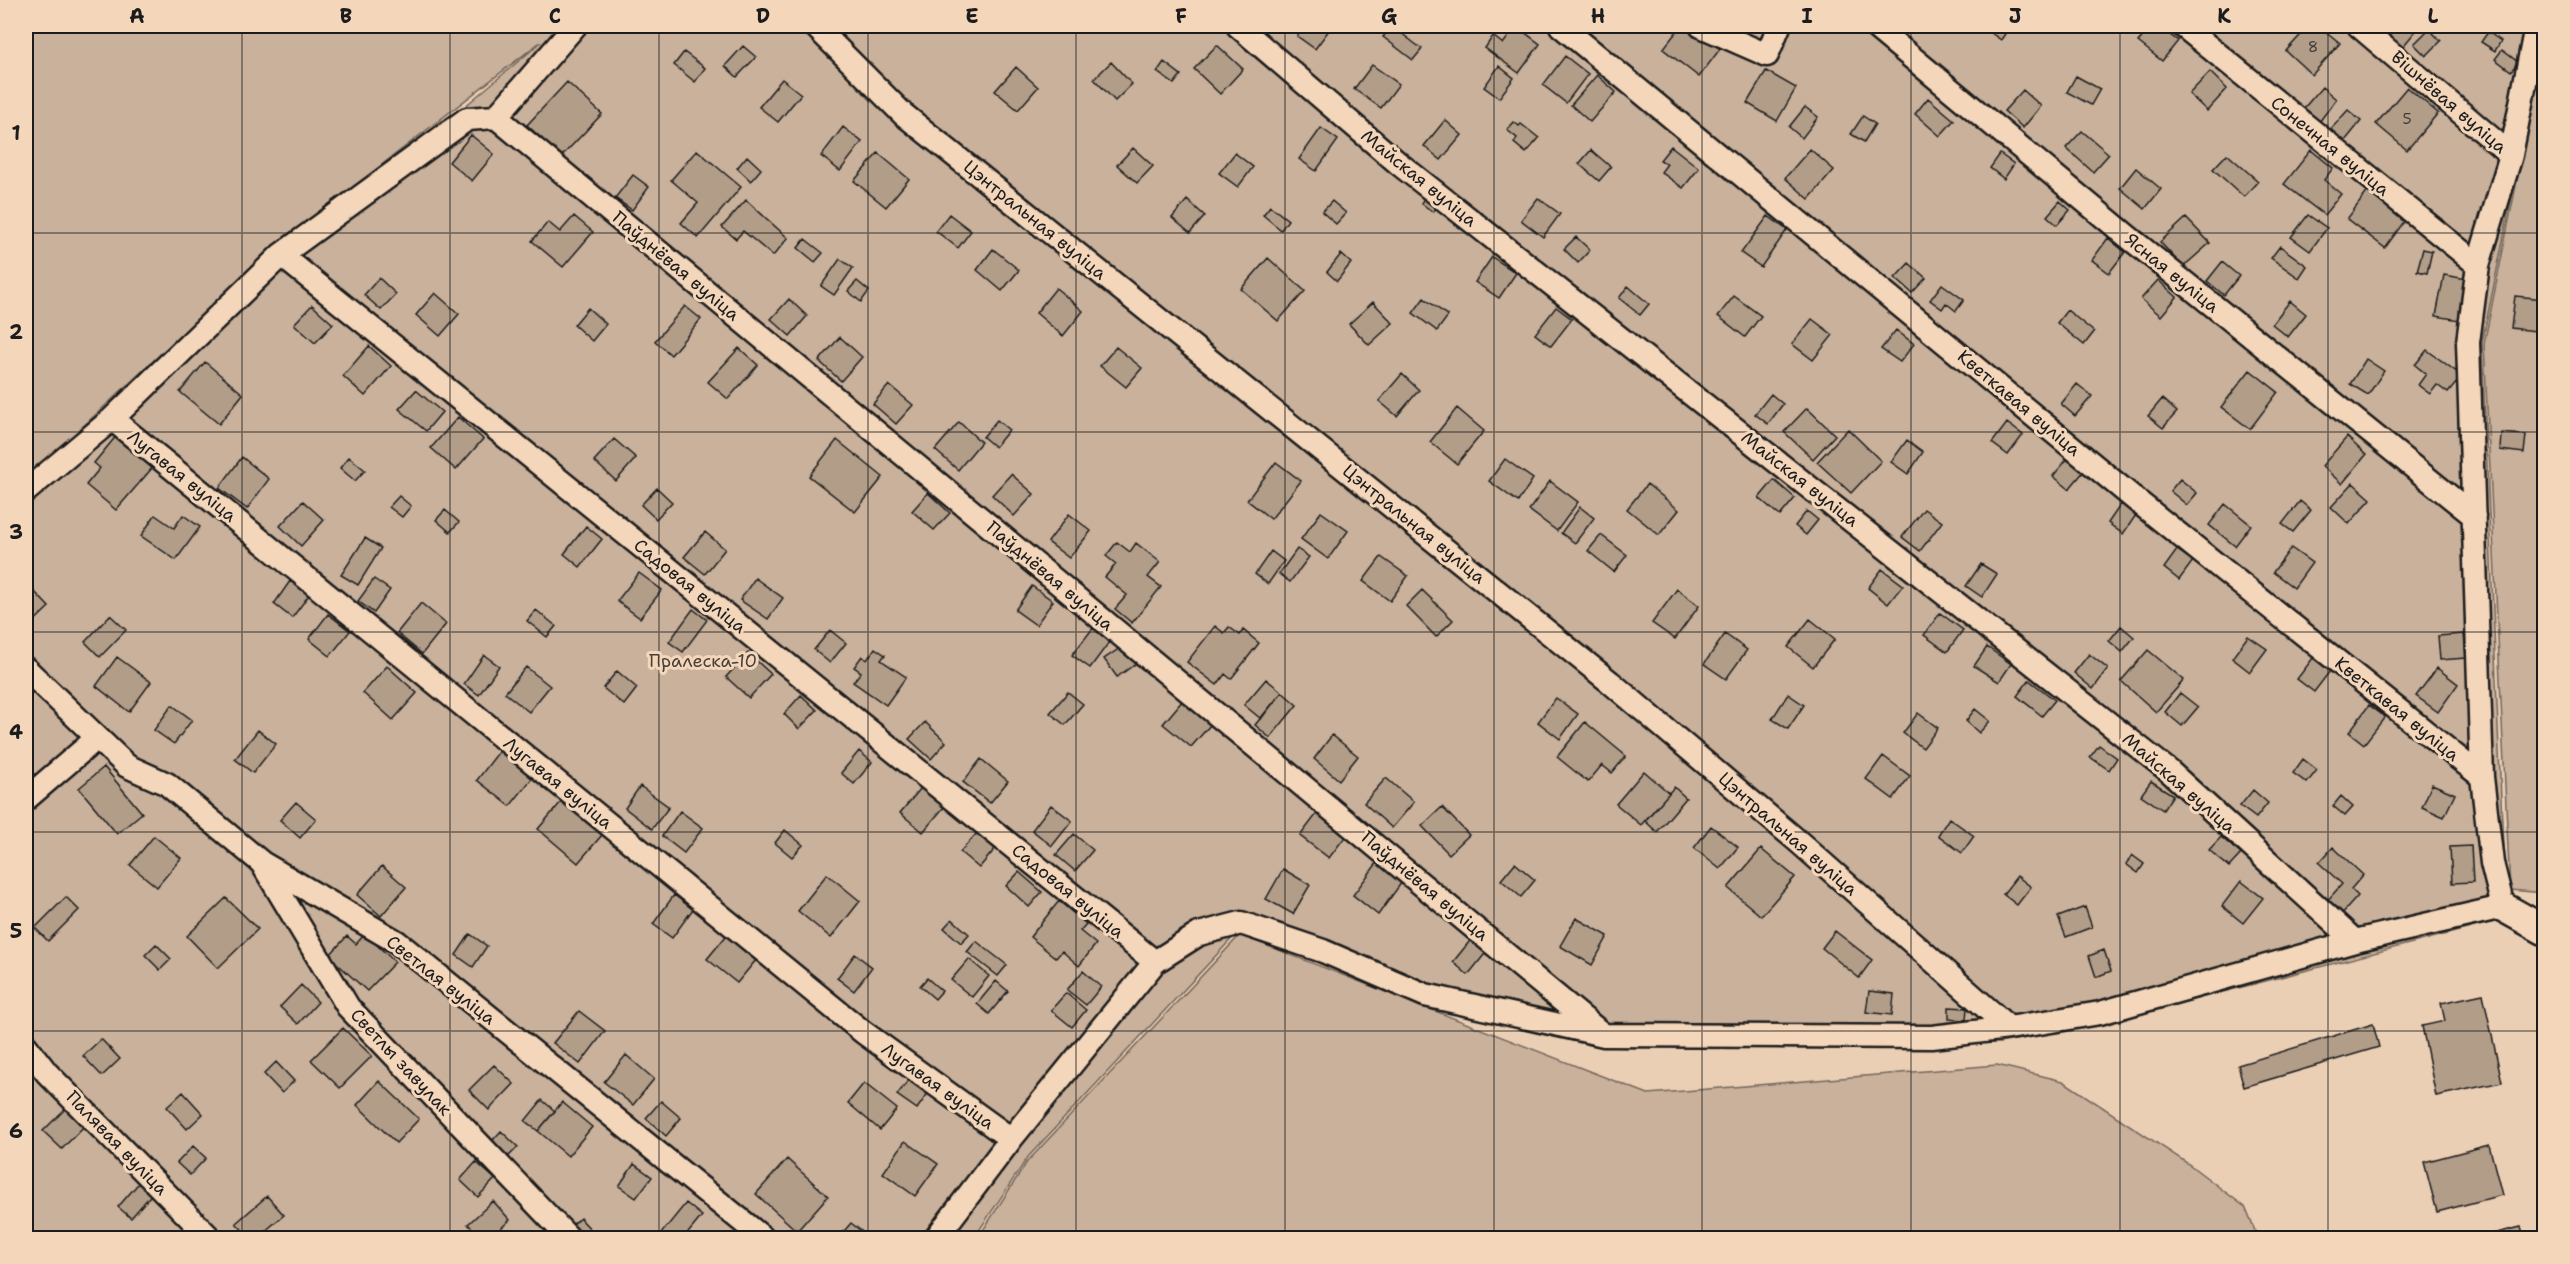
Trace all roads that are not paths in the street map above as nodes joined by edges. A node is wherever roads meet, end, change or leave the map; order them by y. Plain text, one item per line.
1 (575, 26) edge
2 (815, 26) edge
3 (1238, 26) edge
4 (1561, 26) edge
5 (1701, 26) edge
6 (1779, 26) edge
7 (1874, 26) edge
8 (2183, 26) edge
9 (2360, 26) edge
10 (2536, 26) edge
11 (496, 117) junction
12 (2511, 156) junction
13 (281, 255) junction
14 (2478, 265) junction
15 (112, 419) junction
16 (26, 491) edge
17 (2474, 516) junction
18 (26, 669) edge
19 (97, 738) junction
20 (2481, 777) junction
21 (26, 799) edge
22 (262, 864) junction
23 (2503, 907) junction
24 (2544, 930) edge
25 (2355, 941) junction
26 (1155, 962) junction
27 (2009, 1028) junction
28 (1604, 1035) junction
29 (26, 1046) edge
30 (1011, 1139) junction
31 (210, 1239) edge
32 (569, 1239) edge
33 (764, 1239) edge
34 (936, 1239) edge

1 - 11 street
2 - 27 street, Цэнтральная вуліца
3 - 25 street, Майская вуліца
4 - 20 street, Кветкавая вуліца
5 - 6 street
7 - 17 street, Ясная вуліца
8 - 14 street, Сонечная вуліца
9 - 12 street, Вішнёвая вуліца
10 - 12 street
11 - 13 street
11 - 28 street, Паўднёвая вуліца
12 - 14 street
13 - 15 street
13 - 26 street, Садовая вуліца
14 - 17 street
15 - 16 street
15 - 30 street, Лугавая вуліца
17 - 20 street
18 - 19 street, Светлая вуліца
19 - 21 street
19 - 22 street, Светлая вуліца
20 - 23 street
22 - 32 street, Светлы завулак
22 - 33 street, Светлая вуліца
23 - 24 street
23 - 25 street
25 - 27 street
26 - 28 street
26 - 30 street
27 - 28 street
29 - 31 street, Палявая вуліца
30 - 34 street

